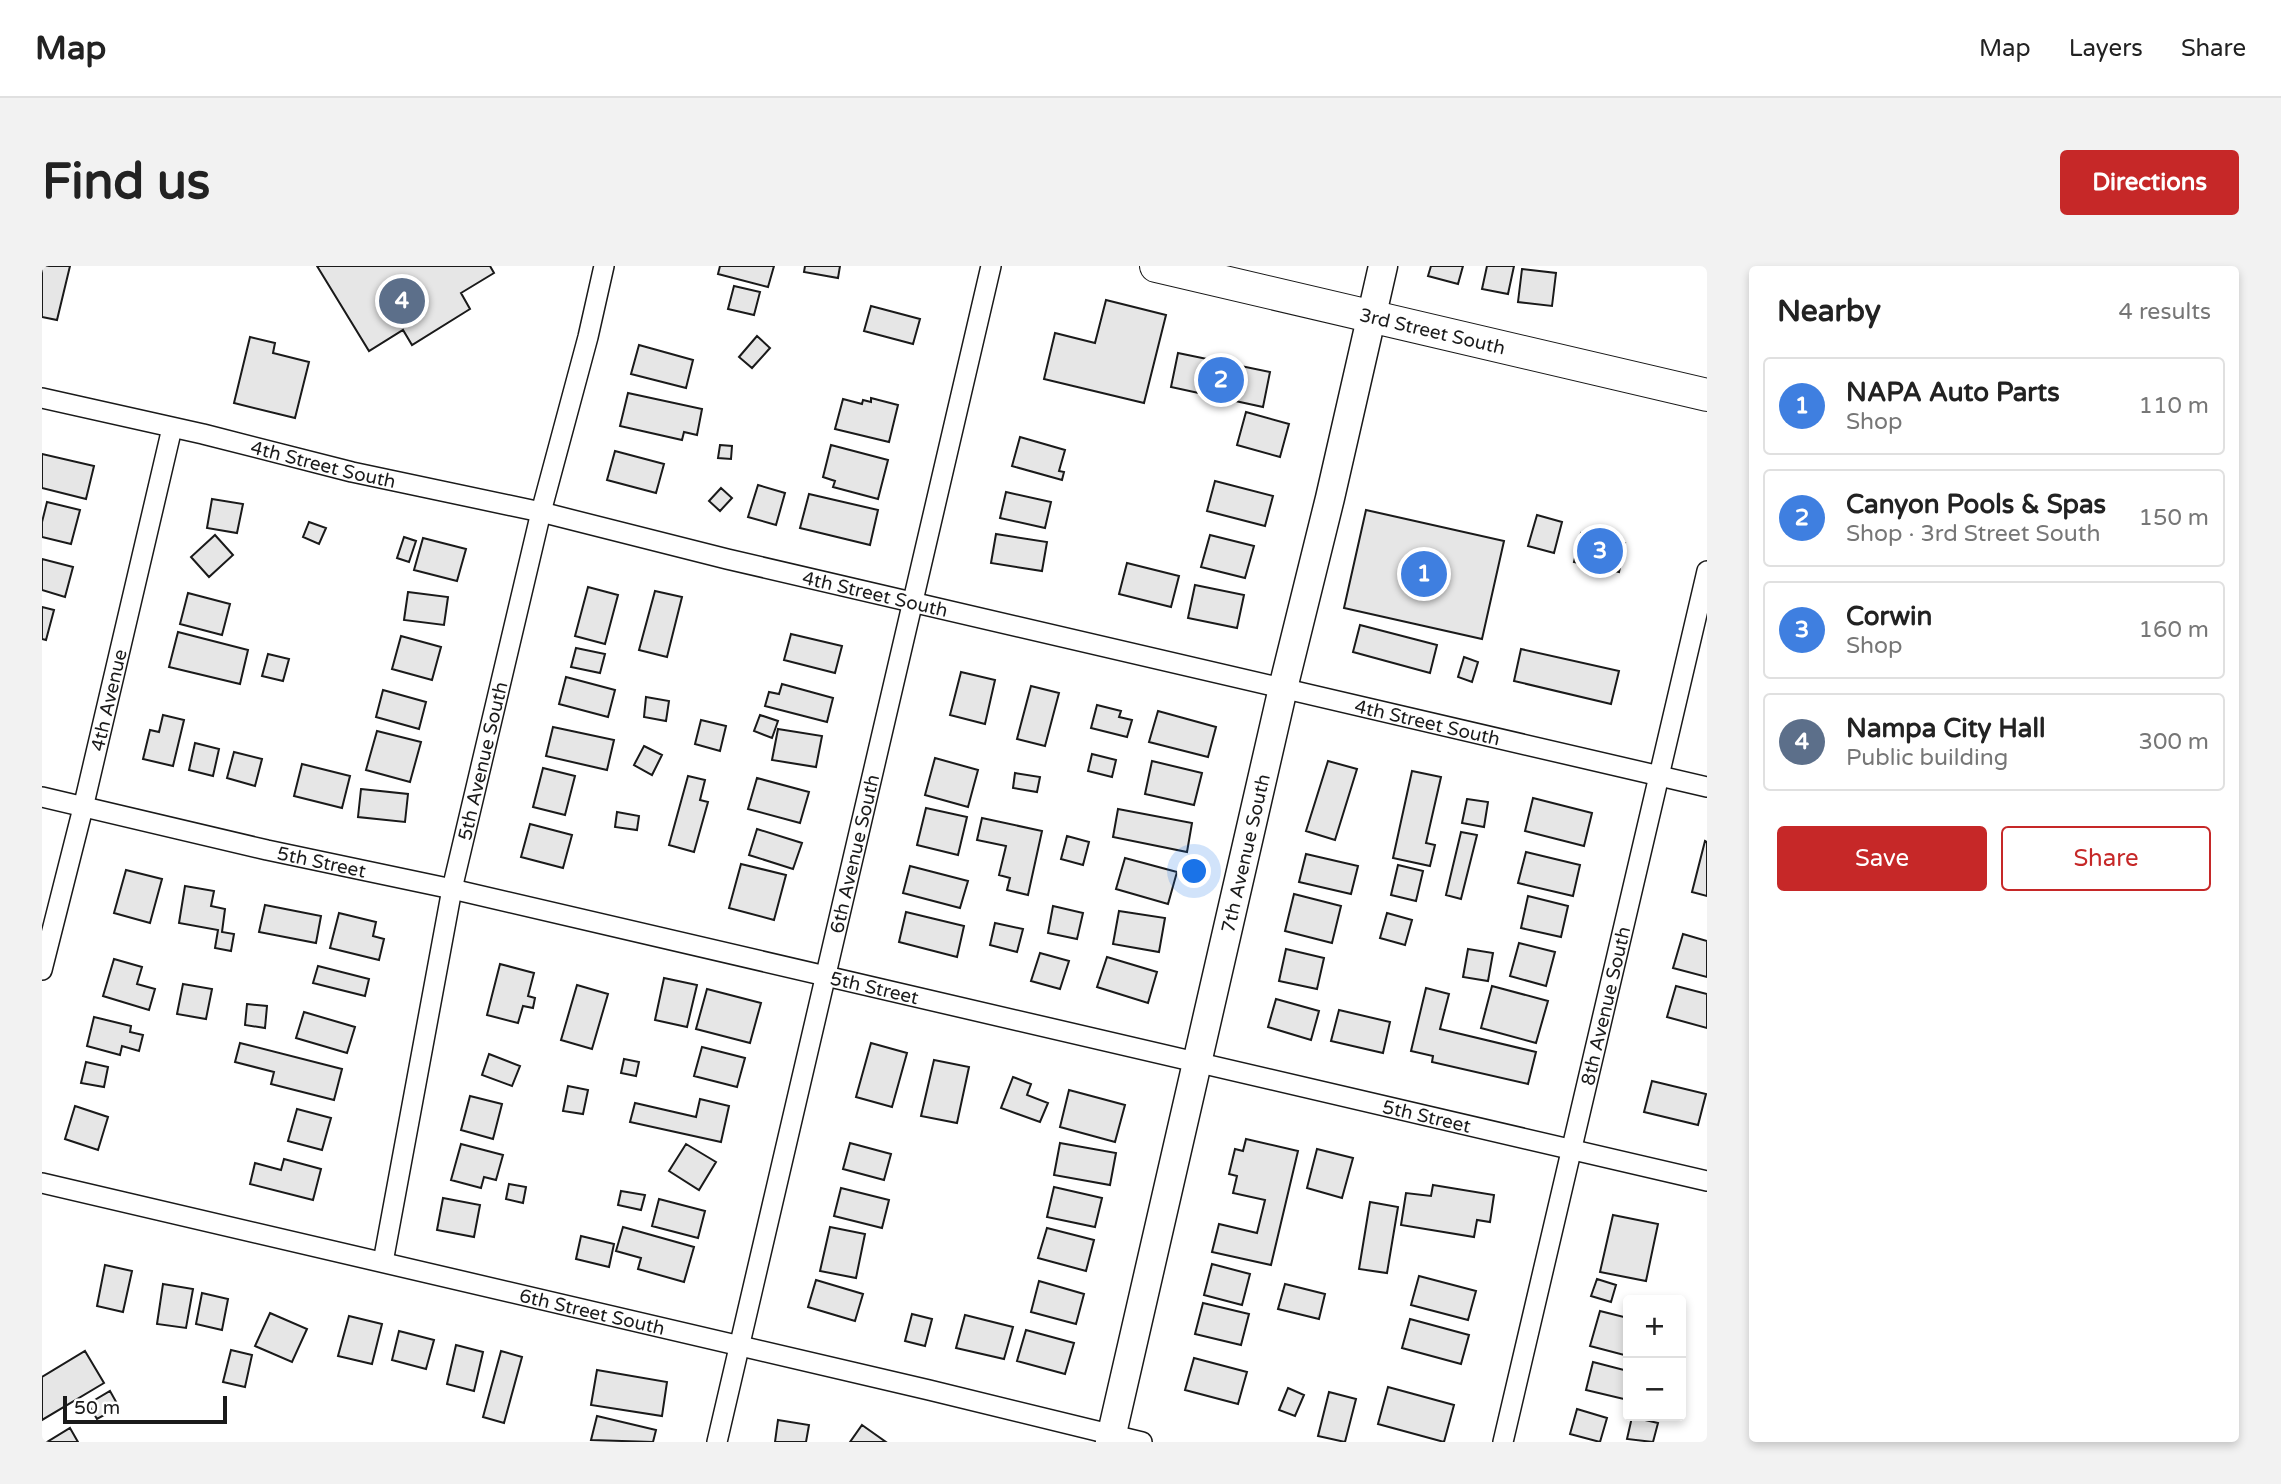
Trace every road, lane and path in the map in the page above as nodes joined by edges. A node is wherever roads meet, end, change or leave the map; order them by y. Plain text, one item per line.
1 (604, 266) edge
2 (992, 266) edge
3 (1156, 266) edge
4 (1383, 266) edge
5 (1371, 317) junction
6 (1707, 395) edge
7 (42, 398) edge
8 (172, 428) junction
9 (541, 512) junction
10 (1707, 571) edge
11 (913, 603) junction
12 (1283, 688) junction
13 (1659, 776) junction
14 (1707, 787) edge
15 (42, 797) edge
16 (83, 808) junction
17 (452, 889) junction
18 (42, 970) edge
19 (826, 976) junction
20 (1198, 1061) junction
21 (1572, 1149) junction
22 (1707, 1181) edge
23 (42, 1183) edge
24 (383, 1262) junction
25 (740, 1346) junction
26 (1111, 1438) edge
27 (718, 1442) edge
28 (1142, 1442) edge
29 (1503, 1442) edge

1 - 9 street, 5th Avenue South
2 - 11 street, 6th Avenue South
3 - 5 main road, 3rd Street South
4 - 5 street, 7th Avenue South
5 - 6 main road, 3rd Street South
5 - 12 street, 7th Avenue South
7 - 8 street, 4th Street South
8 - 9 street, 4th Street South
8 - 16 street, 4th Avenue
9 - 11 street, 4th Street South
9 - 17 street, 5th Avenue South
10 - 13 street, 8th Avenue South
11 - 12 street, 4th Street South
11 - 19 street, 6th Avenue South
12 - 13 street, 4th Street South
12 - 20 street, 7th Avenue South
13 - 14 street, 4th Street South
13 - 21 street, 8th Avenue South
15 - 16 street, 5th Street
16 - 17 street, 5th Street
16 - 18 street, 4th Avenue
17 - 19 street, 5th Street
17 - 24 street, 5th Avenue South
19 - 20 street, 5th Street
19 - 25 street, 6th Avenue South
20 - 21 street, 5th Street
20 - 26 street, 7th Avenue South
21 - 22 street, 5th Street
21 - 29 street, 8th Avenue South
23 - 24 street, 6th Street South
24 - 25 street, 6th Street South
25 - 26 street, 6th Street South
25 - 27 street, 6th Avenue South
26 - 28 street, 6th Street South

